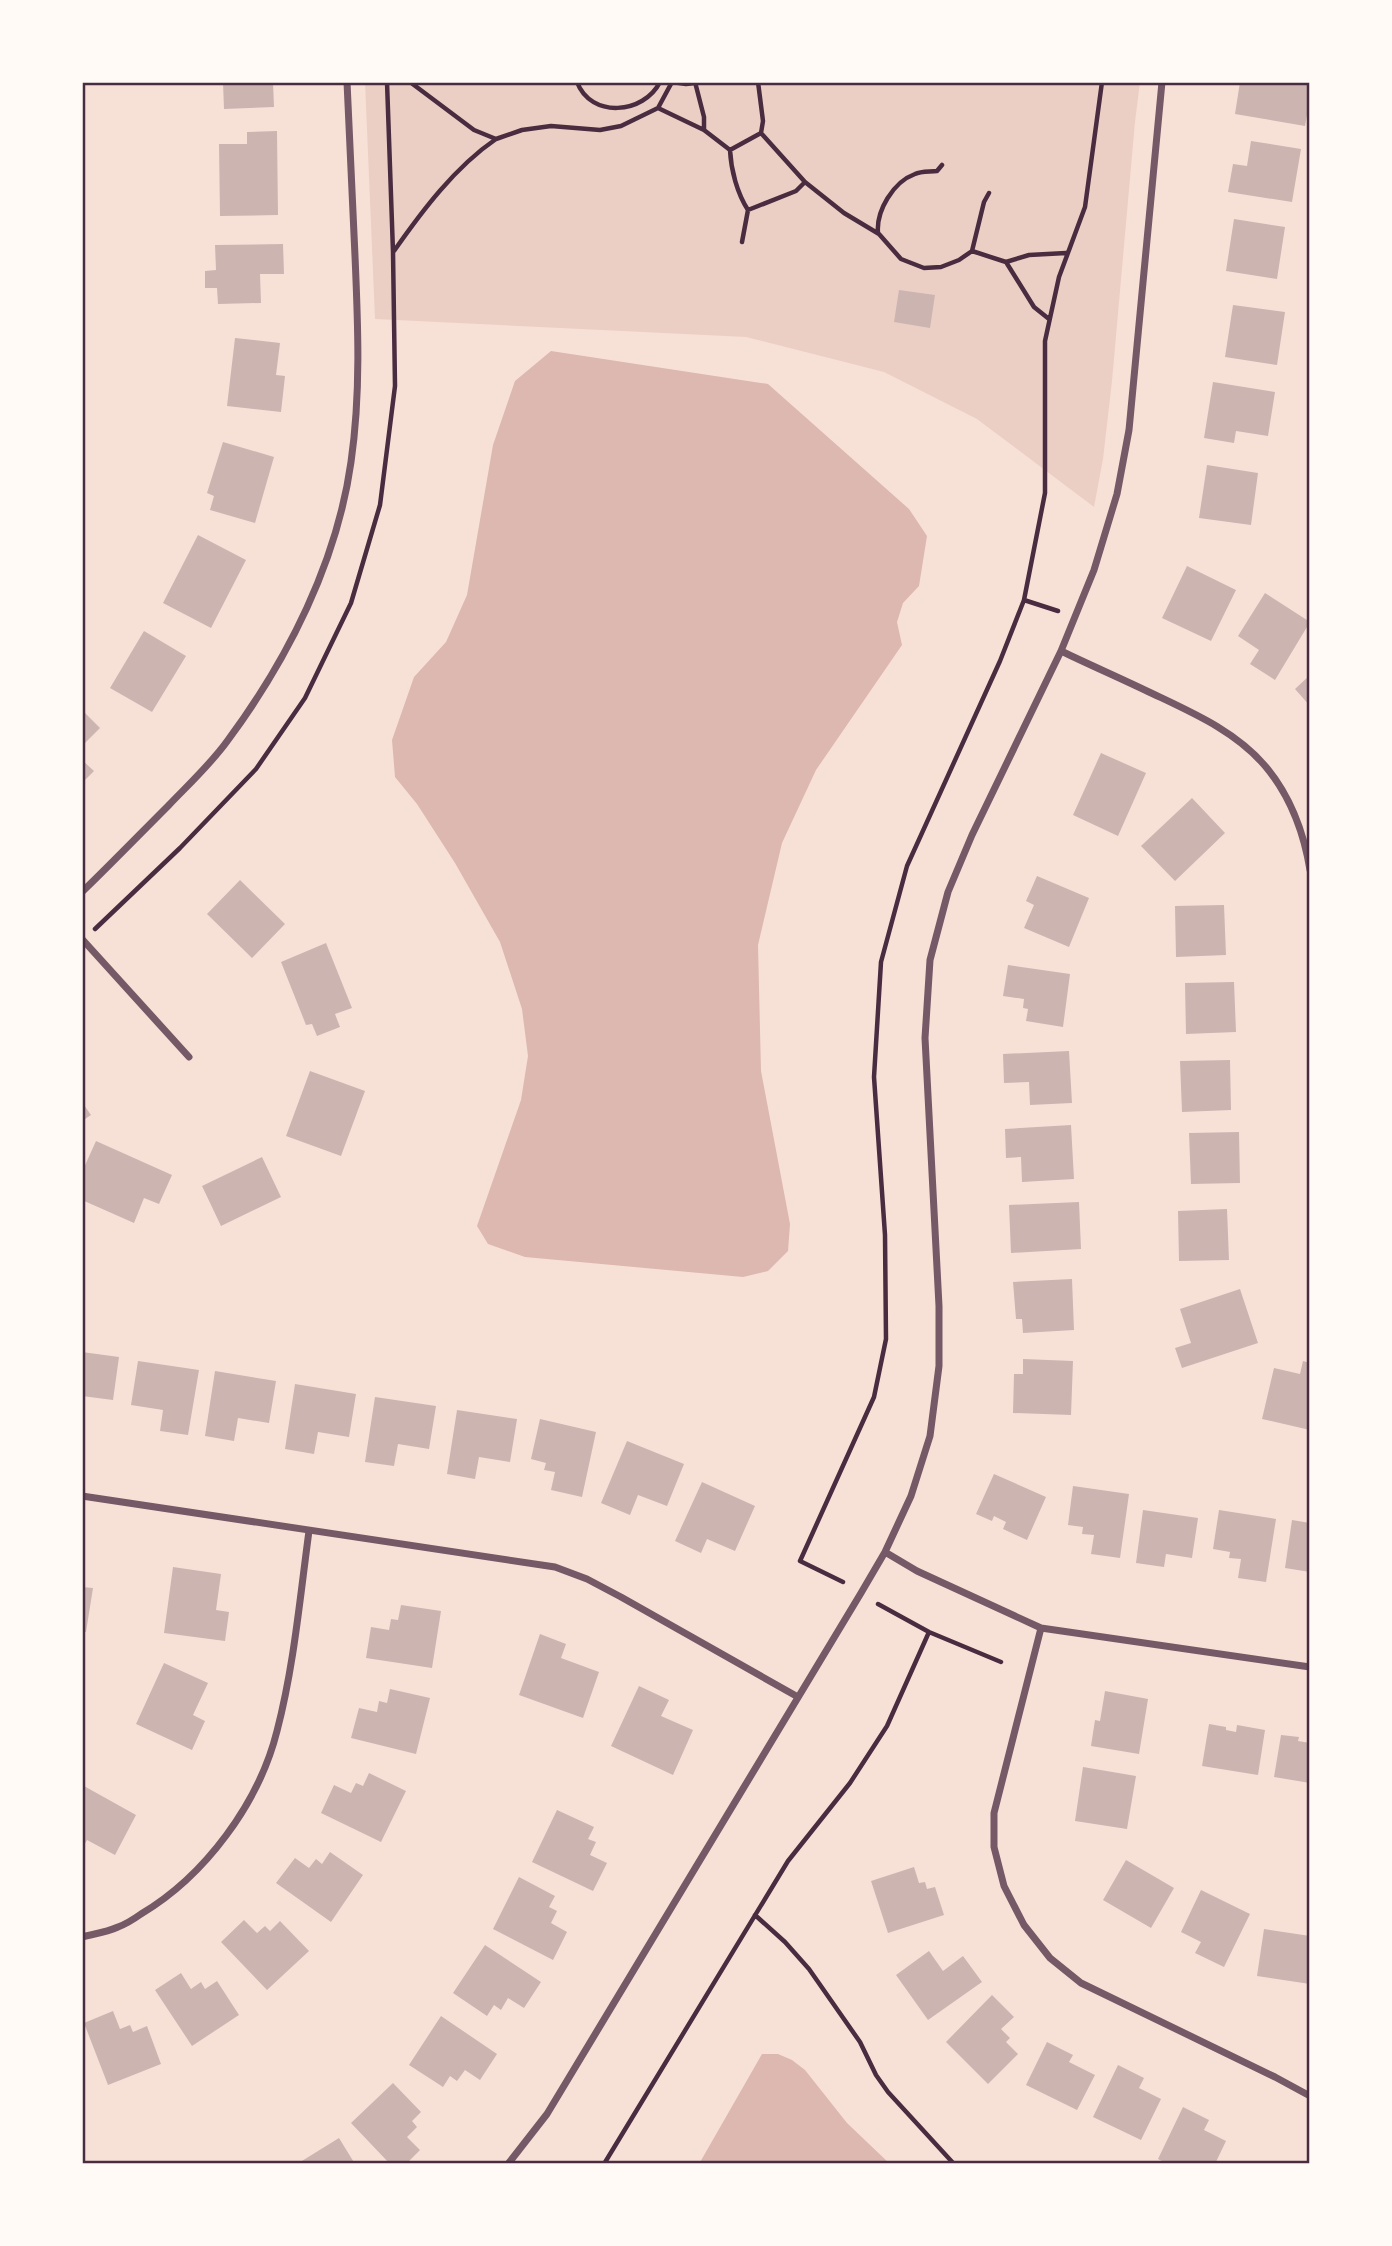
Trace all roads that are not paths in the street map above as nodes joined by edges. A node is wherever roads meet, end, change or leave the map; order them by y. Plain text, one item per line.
1 (347, 82) edge
2 (1162, 82) edge
3 (1061, 651) junction
4 (1310, 870) edge
5 (82, 892) edge
6 (82, 939) edge
7 (189, 1057) dead end
8 (82, 1496) edge
9 (309, 1531) junction
10 (885, 1552) junction
11 (1041, 1628) junction
12 (1310, 1667) edge
13 (798, 1697) junction
14 (82, 1937) edge
15 (1310, 2084) edge
16 (1301, 2092) junction
17 (1310, 2096) edge
18 (508, 2164) edge

1 - 5 street
2 - 3 street
3 - 4 street
3 - 10 street
6 - 7 street
8 - 9 street
9 - 13 street
9 - 14 street
10 - 11 street
10 - 13 street
11 - 12 street
11 - 16 street
13 - 18 street
15 - 16 street
16 - 17 street

